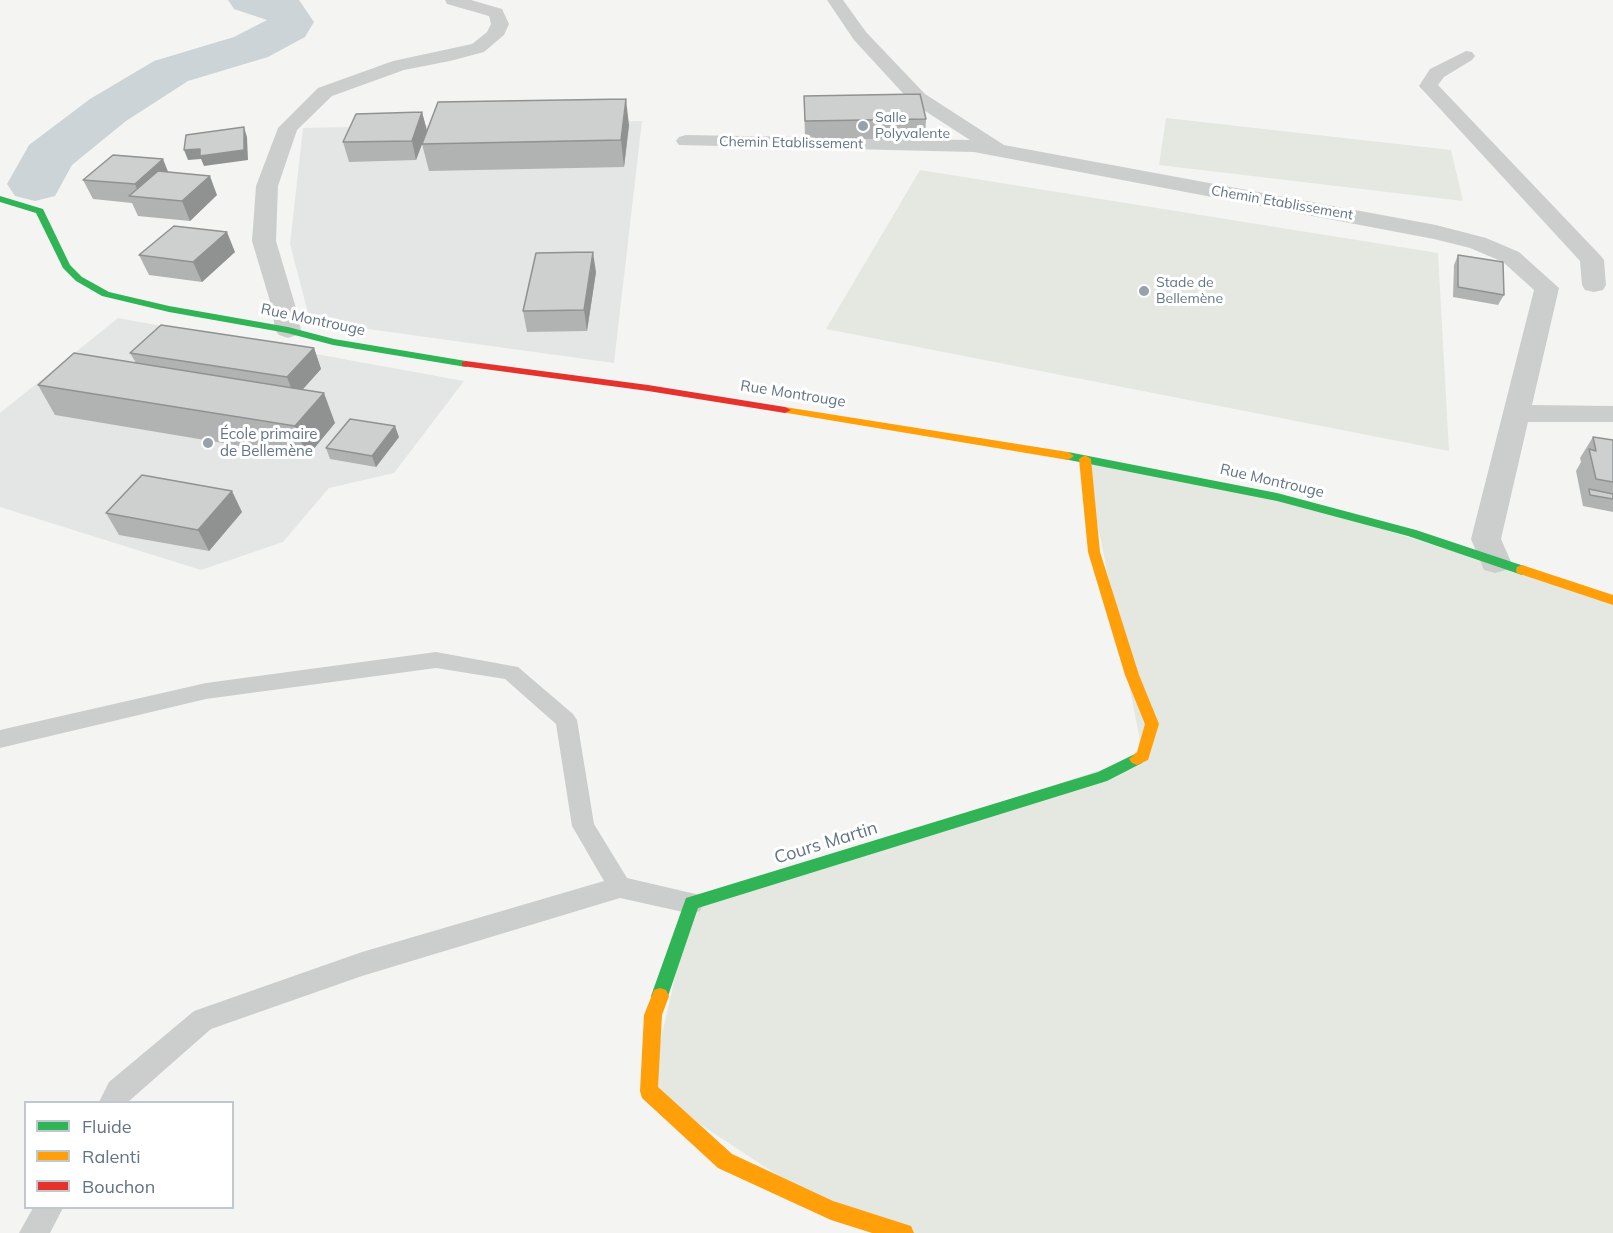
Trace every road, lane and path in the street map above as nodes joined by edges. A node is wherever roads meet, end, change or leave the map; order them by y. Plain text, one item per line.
1 (453, 0) edge
2 (835, 0) edge
3 (1466, 56) dead end
4 (686, 141) dead end
5 (1003, 152) junction
6 (0, 200) edge
7 (1603, 285) edge
8 (1547, 288) junction
9 (288, 330) junction
10 (1517, 413) junction
11 (1613, 414) edge
12 (1085, 459) junction
13 (1496, 562) junction
14 (1613, 600) edge
15 (0, 739) edge
16 (620, 887) junction
17 (693, 903) junction
18 (113, 1101) edge
19 (48, 1209) edge
20 (34, 1233) edge
21 (904, 1233) edge

1 - 9 street
2 - 5 street, Chemin Etablissement
3 - 7 street
4 - 5 street, Chemin Etablissement
5 - 8 street, Chemin Etablissement
6 - 9 main road, Rue Montrouge
7 - 8 street
8 - 10 street
9 - 12 main road, Rue Montrouge
10 - 11 street
10 - 13 street
12 - 13 main road, Rue Montrouge
12 - 17 main road, Cours Martin
13 - 14 main road, Rue Montrouge
15 - 16 lane
16 - 17 lane
16 - 18 lane
17 - 21 main road
19 - 20 lane

